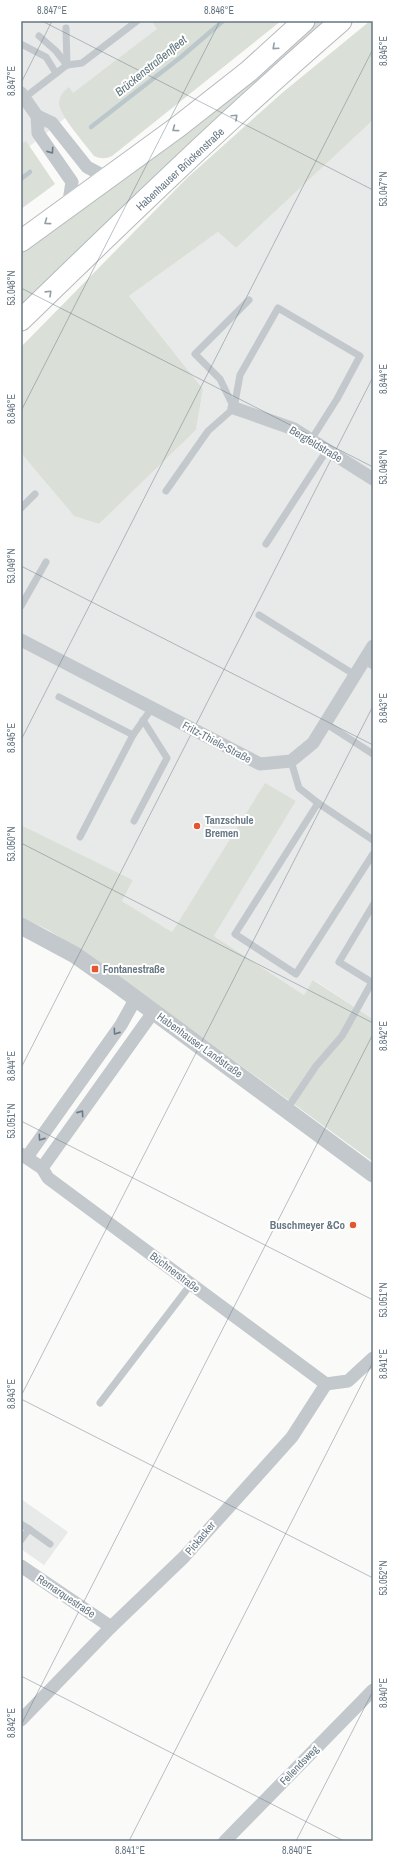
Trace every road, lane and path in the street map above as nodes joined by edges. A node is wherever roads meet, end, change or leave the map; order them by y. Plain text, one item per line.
1 (137, 21) edge
2 (304, 21) edge
3 (342, 21) edge
4 (66, 28) dead end
5 (39, 36) dead end
6 (21, 44) edge
7 (67, 65) junction
8 (56, 73) junction
9 (22, 95) edge
10 (37, 116) junction
11 (108, 178) junction
12 (68, 207) junction
13 (21, 240) edge
14 (249, 300) dead end
15 (21, 320) edge
16 (234, 408) junction
17 (311, 440) junction
18 (326, 450) junction
19 (373, 479) edge
20 (166, 491) dead end
21 (35, 494) dead end
22 (21, 508) edge
23 (266, 544) dead end
24 (46, 562) dead end
25 (21, 606) edge
26 (259, 614) dead end
27 (21, 640) edge
28 (373, 646) edge
29 (368, 664) edge
30 (355, 675) junction
31 (59, 697) dead end
32 (152, 708) junction
33 (144, 720) junction
34 (325, 723) junction
35 (133, 735) junction
36 (373, 754) edge
37 (291, 761) junction
38 (318, 803) junction
39 (134, 821) dead end
40 (80, 837) dead end
41 (373, 840) edge
42 (373, 854) edge
43 (373, 905) edge
44 (21, 926) edge
45 (372, 983) edge
46 (136, 998) junction
47 (154, 1011) junction
48 (286, 1109) junction
49 (24, 1156) edge
50 (42, 1168) junction
51 (373, 1174) edge
52 (190, 1284) junction
53 (373, 1358) edge
54 (326, 1384) junction
55 (100, 1403) dead end
56 (21, 1524) edge
57 (29, 1529) junction
58 (21, 1540) edge
59 (50, 1544) dead end
60 (21, 1566) edge
61 (111, 1627) junction
62 (373, 1690) edge
63 (21, 1720) edge
64 (225, 1841) edge

1 - 7 lane
2 -> 11 main road
15 -> 3 main road, Habenhauser Brückenstraße
4 - 7 lane
5 - 7 lane
6 - 8 lane
7 - 8 lane
8 - 9 lane
9 - 10 street
10 - 11 street
10 -> 12 street
11 - 12 main road
12 -> 13 main road
14 - 16 lane
16 - 17 street, Bergfeldstraße
16 - 17 lane
16 - 20 lane
17 - 18 street, Bergfeldstraße
18 - 19 street, Bergfeldstraße
18 - 23 lane
21 - 22 lane
24 - 25 lane
26 - 30 lane
27 - 32 street, Fritz-Thiele-Straße
28 - 29 street
29 - 30 street
30 - 34 street
31 - 35 lane
32 - 33 lane
32 - 37 street, Fritz-Thiele-Straße
33 - 35 lane
33 - 39 lane
34 - 36 lane
34 - 37 street
35 - 40 lane
37 - 38 lane
38 - 41 lane
38 - 42 lane
43 - 45 lane
44 - 46 street, Habenhauser Landstraße
45 - 48 lane
46 - 47 street, Habenhauser Landstraße
46 -> 49 street
47 - 48 street, Habenhauser Landstraße
50 -> 47 street
48 - 51 street, Habenhauser Landstraße
49 - 50 street, Büchnerstraße
50 - 52 street, Büchnerstraße
52 - 54 street, Büchnerstraße
52 - 55 lane
53 - 54 street
54 - 61 street, Pickacker
56 - 57 lane
57 - 58 lane
57 - 59 lane
60 - 61 street, Remarquestraße
61 - 63 street, Pickacker
62 - 64 street, Fellendsweg

